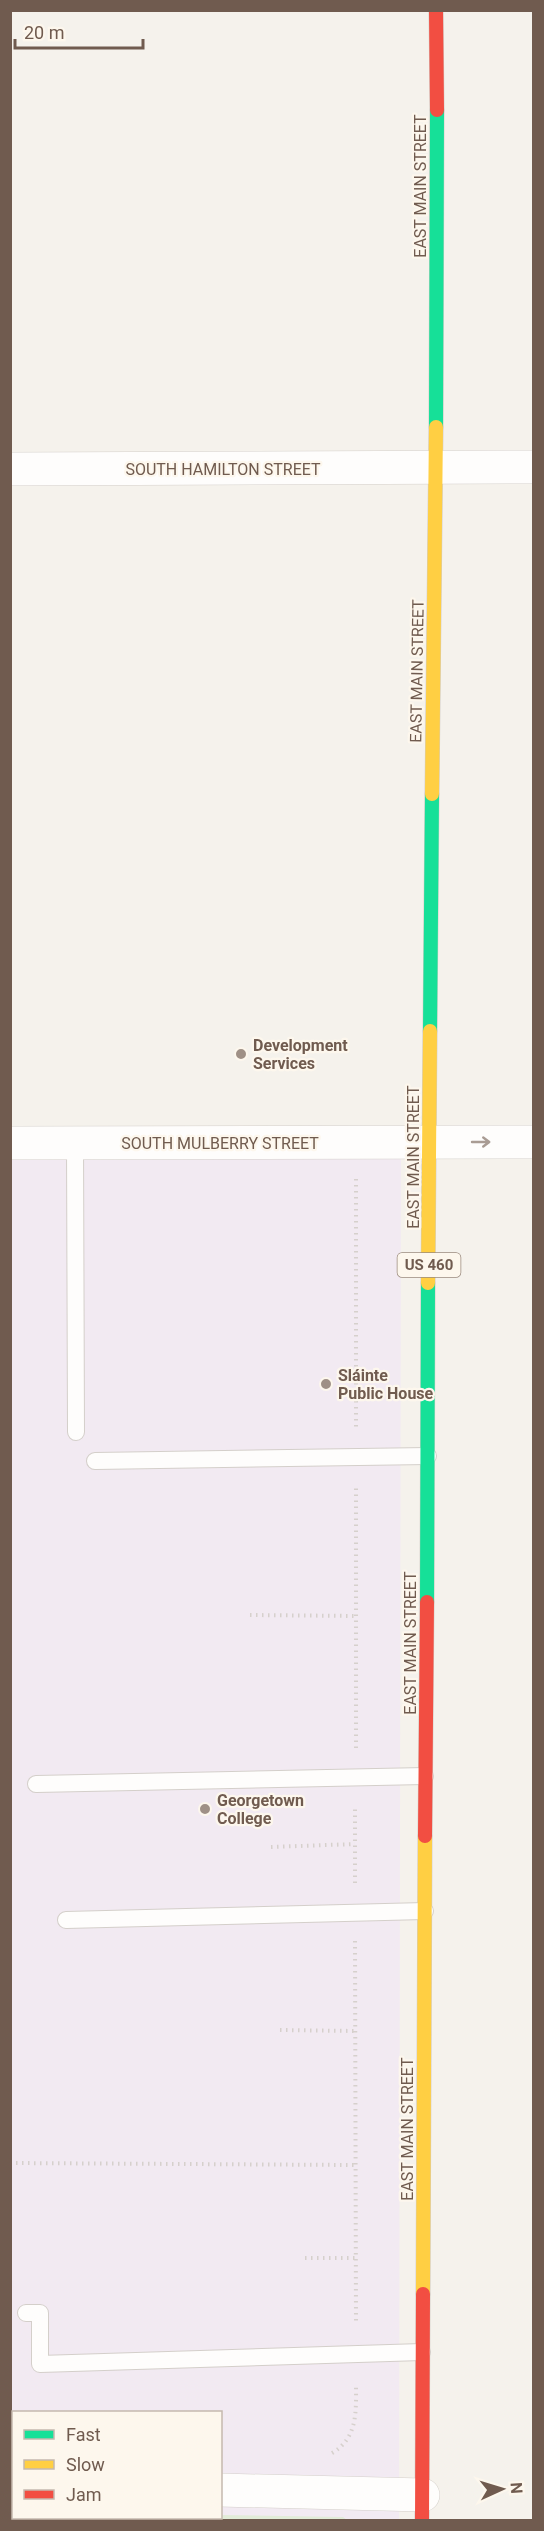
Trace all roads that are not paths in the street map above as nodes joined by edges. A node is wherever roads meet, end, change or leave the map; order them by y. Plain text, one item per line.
1 (436, 10) edge
2 (534, 467) edge
3 (10, 469) edge
4 (436, 469) junction
5 (429, 1142) junction
6 (534, 1142) edge
7 (10, 1143) edge
8 (75, 1143) junction
9 (76, 1432) dead end
10 (428, 1456) junction
11 (95, 1461) dead end
12 (425, 1776) junction
13 (36, 1784) dead end
14 (425, 1911) junction
15 (66, 1920) dead end
16 (26, 2313) dead end
17 (422, 2352) junction
18 (222, 2490) edge
19 (422, 2508) edge

1 - 4 main road, EAST MAIN STREET / US 460
2 - 4 street, SOUTH HAMILTON STREET
3 - 4 street, SOUTH HAMILTON STREET
4 - 5 main road, EAST MAIN STREET / US 460
5 -> 6 street, SOUTH MULBERRY STREET
5 - 8 street, SOUTH MULBERRY STREET
5 - 10 main road, EAST MAIN STREET / US 460
7 - 8 street, SOUTH MULBERRY STREET
8 - 9 lane
10 - 11 lane
10 - 12 main road, EAST MAIN STREET / US 460
12 - 13 lane
12 - 14 main road, EAST MAIN STREET / US 460
14 - 15 lane
14 - 17 main road, EAST MAIN STREET / US 460
16 - 17 lane
17 - 19 main road, EAST MAIN STREET / US 460
18 - 19 street

